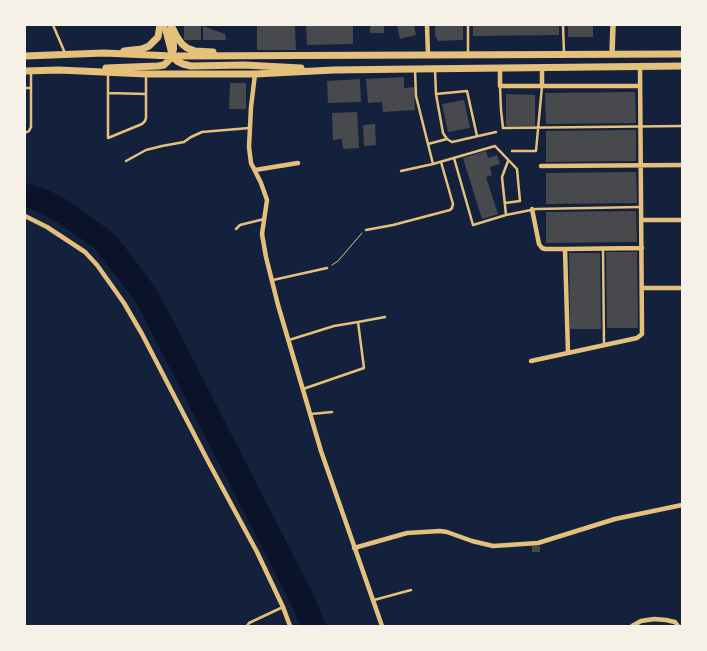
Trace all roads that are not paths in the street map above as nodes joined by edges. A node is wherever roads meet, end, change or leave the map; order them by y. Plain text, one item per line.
1 (52, 25) edge
2 (162, 25) edge
3 (171, 25) edge
4 (427, 25) edge
5 (468, 25) edge
6 (563, 25) edge
7 (613, 25) edge
8 (104, 53) junction
9 (66, 54) junction
10 (564, 54) junction
11 (612, 54) junction
12 (682, 54) edge
13 (428, 55) junction
14 (468, 55) junction
15 (25, 56) edge
16 (172, 56) junction
17 (251, 56) junction
18 (682, 66) edge
19 (542, 67) junction
20 (640, 67) junction
21 (435, 68) junction
22 (500, 68) junction
23 (414, 69) junction
24 (28, 70) edge
25 (59, 70) junction
26 (334, 70) junction
27 (108, 72) junction
28 (146, 74) junction
29 (255, 74) junction
30 (500, 86) junction
31 (542, 86) junction
32 (640, 86) junction
33 (25, 88) edge
34 (31, 88) junction
35 (108, 93) junction
36 (146, 94) junction
37 (436, 94) junction
38 (682, 126) edge
39 (641, 127) junction
40 (249, 128) junction
41 (538, 128) junction
42 (496, 132) dead end
43 (25, 133) edge
44 (477, 136) junction
45 (447, 138) junction
46 (428, 144) junction
47 (512, 151) dead end
48 (454, 158) junction
49 (126, 161) dead end
50 (508, 161) junction
51 (441, 162) junction
52 (298, 163) dead end
53 (433, 164) junction
54 (641, 165) junction
55 (682, 165) edge
56 (541, 166) dead end
57 (255, 170) junction
58 (401, 171) dead end
59 (505, 203) junction
60 (642, 207) junction
61 (532, 209) junction
62 (506, 215) junction
63 (25, 216) edge
64 (264, 219) junction
65 (642, 220) junction
66 (682, 220) edge
67 (236, 229) dead end
68 (366, 230) road end
69 (565, 248) junction
70 (602, 248) junction
71 (642, 248) junction
72 (327, 268) road end
73 (272, 280) junction
74 (642, 288) junction
75 (682, 288) edge
76 (384, 317) dead end
77 (358, 322) junction
78 (289, 340) junction
79 (604, 346) junction
80 (568, 353) junction
81 (531, 361) dead end
82 (303, 389) junction
83 (332, 412) dead end
84 (309, 414) junction
85 (682, 506) edge
86 (354, 548) junction
87 (411, 590) dead end
88 (374, 600) junction
89 (283, 607) junction
90 (247, 626) edge
91 (290, 626) edge
92 (382, 626) edge
93 (632, 626) edge
94 (678, 626) edge

1 - 9 lane
2 - 8 main road
2 - 16 main road
3 - 16 main road
3 - 17 main road
4 - 13 street
5 - 14 lane
6 - 10 lane
7 - 11 street
8 - 9 main road
8 - 16 main road
9 - 15 main road
10 - 11 main road
10 - 14 main road
11 - 12 main road
13 - 14 main road
13 - 17 main road
16 - 17 main road
16 - 25 main road
16 - 26 main road
18 - 20 main road
19 - 20 main road
19 - 22 main road
19 - 31 street
20 - 32 street
21 - 22 main road
21 - 23 main road
21 - 37 lane
22 - 30 street
23 - 26 main road
23 - 46 lane
24 - 25 main road
24 - 34 lane
25 - 27 main road
26 - 29 main road
27 - 28 main road
27 - 35 lane
28 - 29 main road
28 - 36 lane
29 - 40 street
30 - 31 street
30 - 41 lane
31 - 32 street
31 - 41 lane
32 - 39 street
33 - 34 lane
34 - 43 lane
35 - 36 lane
35 - 36 lane
37 - 44 lane
37 - 45 lane
38 - 39 lane
39 - 41 lane
39 - 54 street
40 - 49 lane
40 - 57 street
41 - 47 lane
42 - 44 lane
44 - 45 lane
45 - 46 lane
46 - 53 lane
48 - 50 lane
48 - 51 lane
48 - 62 lane
50 - 59 lane
50 - 59 lane
51 - 53 lane
51 - 68 lane
52 - 57 street
53 - 58 lane
54 - 55 street
54 - 56 street
54 - 60 street
57 - 64 street
59 - 62 lane
60 - 61 lane
60 - 65 street
61 - 62 lane
61 - 69 street
63 - 89 street
64 - 67 lane
64 - 73 street
65 - 66 street
65 - 71 street
69 - 70 street
69 - 80 street
70 - 71 street
70 - 79 lane
71 - 74 street
72 - 73 lane
73 - 78 street
74 - 75 street
74 - 79 street
76 - 77 lane
77 - 78 lane
77 - 82 lane
78 - 82 street
79 - 80 street
80 - 81 street
82 - 84 street
83 - 84 lane
84 - 86 street
85 - 86 street
86 - 88 street
87 - 88 lane
88 - 92 street
89 - 90 lane
89 - 91 street
93 - 94 street

